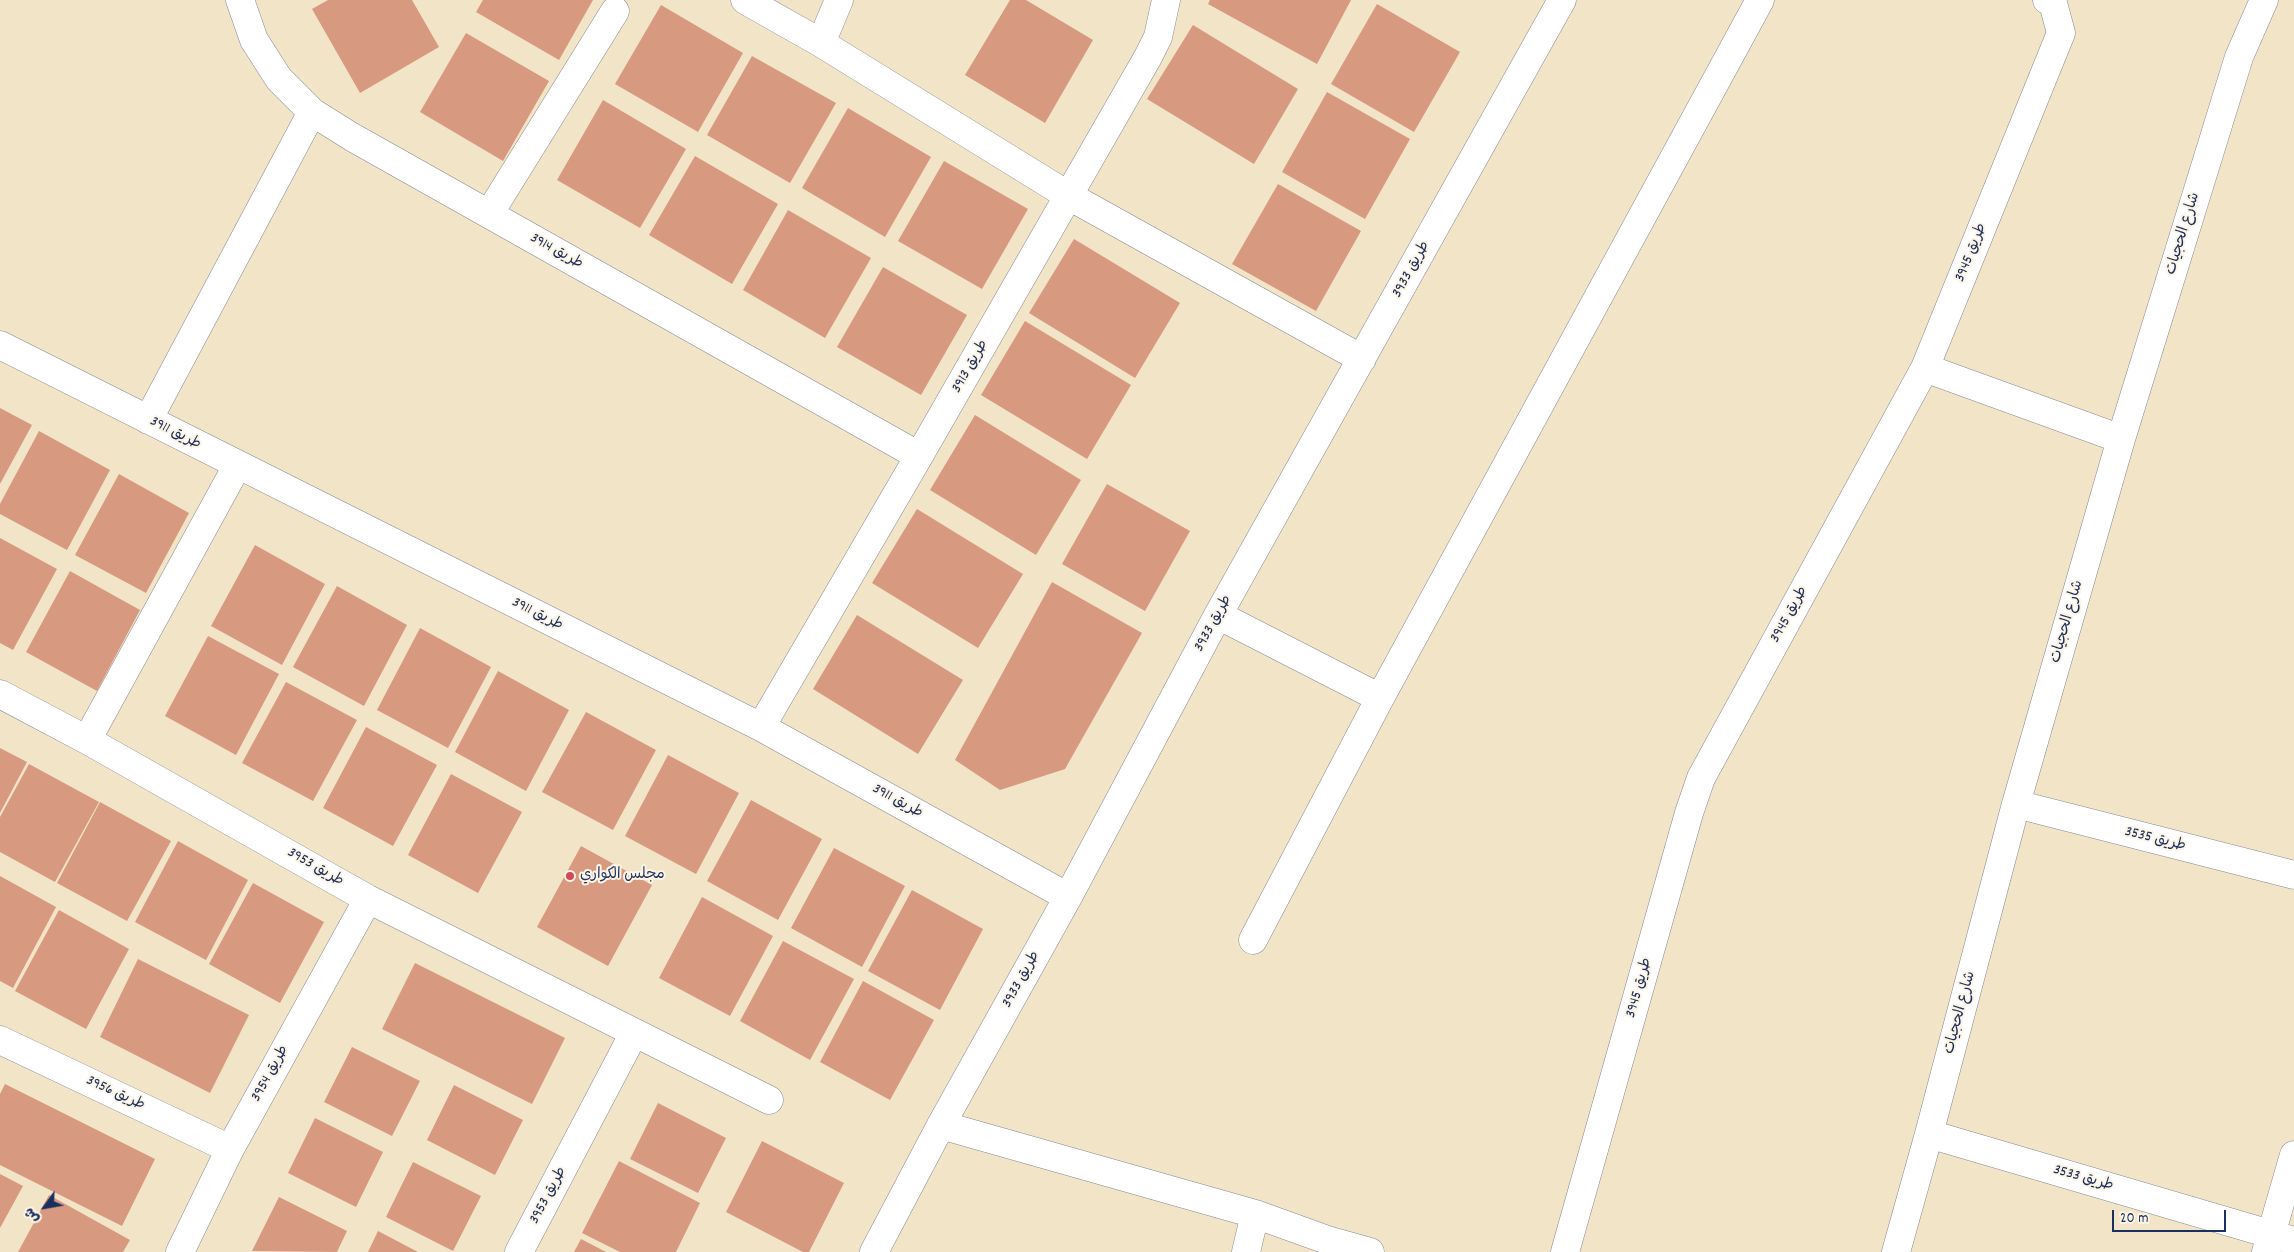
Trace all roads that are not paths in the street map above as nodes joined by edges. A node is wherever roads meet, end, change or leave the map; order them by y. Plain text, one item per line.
1 (240, 0) edge
2 (745, 0) edge
3 (839, 0) edge
4 (1166, 0) edge
5 (1562, 0) edge
6 (1760, 0) edge
7 (2047, 0) edge
8 (2255, 7) edge
9 (615, 11) dead end
10 (821, 43) junction
11 (312, 112) junction
12 (1069, 196) junction
13 (489, 214) junction
14 (0, 345) edge
15 (1362, 359) junction
16 (1925, 368) junction
17 (148, 420) junction
18 (2121, 439) junction
19 (919, 456) junction
20 (237, 466) junction
21 (1218, 615) junction
22 (0, 694) edge
23 (1380, 698) junction
24 (761, 727) junction
25 (87, 740) junction
26 (2016, 804) junction
27 (2294, 875) edge
28 (1068, 897) junction
29 (368, 899) junction
30 (1254, 940) dead end
31 (634, 1033) junction
32 (0, 1040) edge
33 (769, 1100) dead end
34 (941, 1125) junction
35 (1929, 1134) junction
36 (230, 1149) junction
37 (2294, 1155) edge
38 (1255, 1214) junction
39 (2277, 1243) edge
40 (180, 1252) edge
41 (519, 1252) edge
42 (874, 1252) edge
43 (1246, 1252) edge
44 (1370, 1252) edge
45 (1565, 1252) edge
46 (1896, 1252) edge

1 - 11 street, طريق 3914
2 - 10 street
3 - 10 street
4 - 12 street, طريق 3913
5 - 15 street, طريق 3933
6 - 23 street
7 - 16 street, طريق 3945
8 - 18 street, شارع الحجيات
9 - 13 street
10 - 12 street
11 - 13 street, طريق 3914
11 - 17 street
12 - 15 street
12 - 19 street, طريق 3913
13 - 19 street, طريق 3914
14 - 17 street, طريق 3911
15 - 21 street, طريق 3933
16 - 18 street
16 - 45 street, طريق 3945
17 - 20 street, طريق 3911
18 - 26 street, شارع الحجيات
19 - 24 street, طريق 3913
20 - 24 street, طريق 3911
20 - 25 street
21 - 23 street
21 - 28 street, طريق 3933
22 - 25 street, طريق 3953
23 - 30 street
24 - 28 street, طريق 3911
25 - 29 street, طريق 3953
26 - 27 street, طريق 3535
26 - 35 street, شارع الحجيات
28 - 34 street, طريق 3933
29 - 31 street, طريق 3953
29 - 36 street, طريق 3954
31 - 33 street, طريق 3953
31 - 41 street, طريق 3953
32 - 36 street, طريق 3956
34 - 38 street
34 - 42 street, طريق 3933
35 - 39 street, طريق 3533
35 - 46 street, شارع الحجيات
36 - 40 street, طريق 3954
37 - 39 street
38 - 43 street
38 - 44 street

